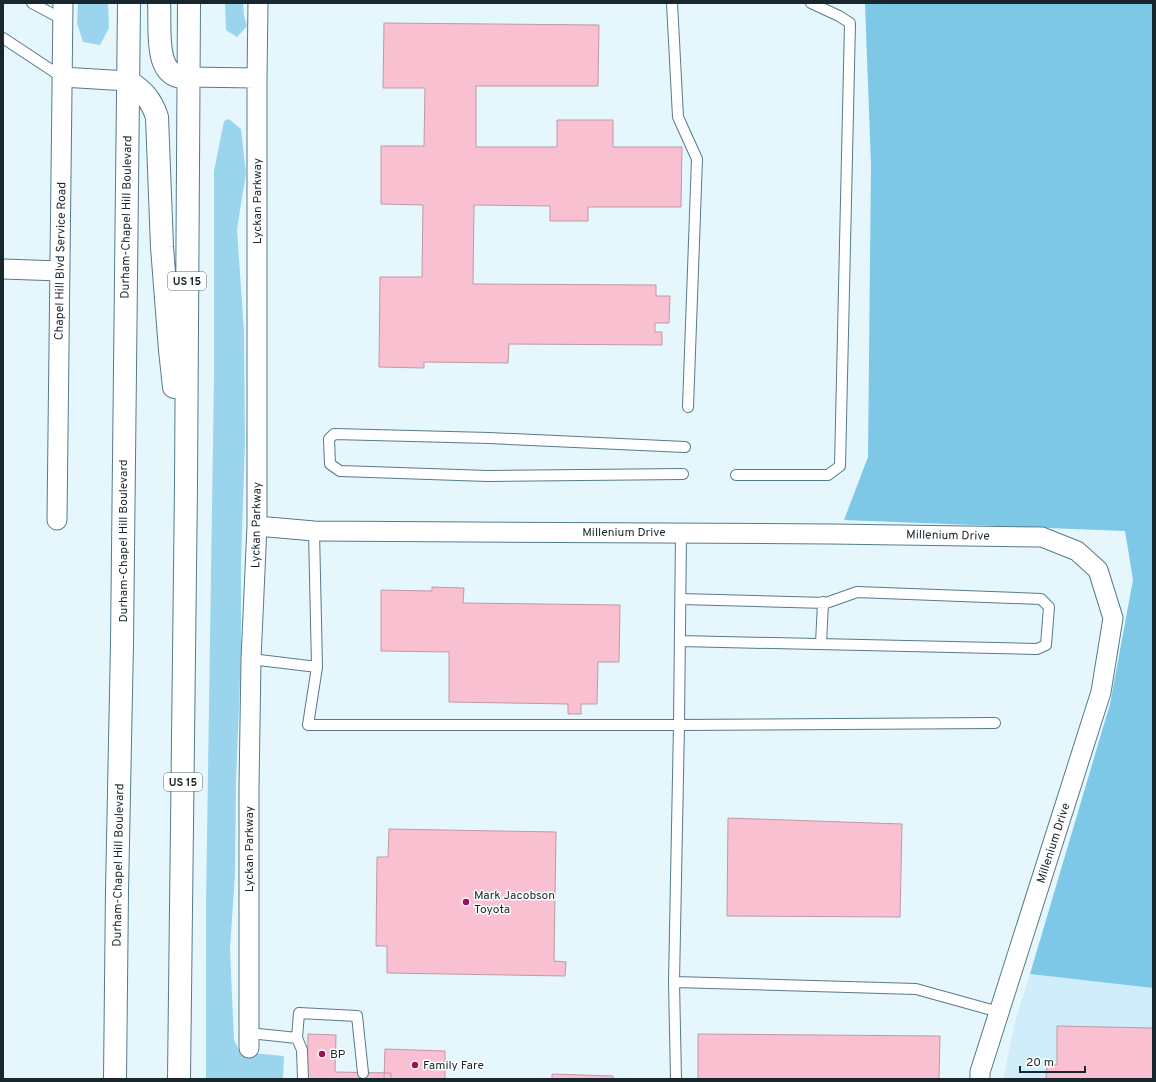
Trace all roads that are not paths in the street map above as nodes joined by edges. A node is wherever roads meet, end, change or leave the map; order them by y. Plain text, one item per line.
1 (32, 3) edge
2 (129, 3) edge
3 (158, 3) edge
4 (189, 3) edge
5 (258, 3) edge
6 (672, 3) edge
7 (811, 3) edge
8 (63, 11) edge
9 (3, 38) edge
10 (62, 77) junction
11 (188, 77) junction
12 (256, 78) junction
13 (128, 81) junction
14 (3, 269) edge
15 (60, 271) junction
16 (688, 407) dead end
17 (685, 446) dead end
18 (683, 474) dead end
19 (736, 475) dead end
20 (186, 486) junction
21 (57, 520) dead end
22 (257, 526) junction
23 (314, 531) junction
24 (681, 533) junction
25 (681, 599) junction
26 (823, 602) junction
27 (680, 641) junction
28 (821, 644) junction
29 (251, 658) junction
30 (317, 667) junction
31 (995, 723) dead end
32 (679, 725) junction
33 (674, 982) junction
34 (999, 1012) junction
35 (297, 1038) junction
36 (249, 1041) joint
37 (363, 1073) dead end
38 (115, 1079) edge
39 (179, 1079) edge
40 (302, 1079) edge
41 (676, 1079) edge
42 (980, 1079) edge

1 - 8 lane
2 - 13 highway, Durham-Chapel Hill Boulevard
3 - 11 highway
4 - 11 highway, US 15
5 - 12 street, Lyckan Parkway
6 - 16 lane
7 - 19 lane
8 - 10 street, Chapel Hill Blvd Service Road
9 - 10 lane
10 - 13 street
10 - 15 street, Chapel Hill Blvd Service Road
11 - 12 street
11 - 20 highway, US 15
12 - 22 street, Lyckan Parkway
13 - 20 highway
13 - 38 highway, Durham-Chapel Hill Boulevard
14 - 15 street
15 - 21 street, Chapel Hill Blvd Service Road
17 - 18 lane
20 - 39 highway, US 15
22 - 23 street, Millenium Drive
22 - 29 street, Lyckan Parkway
23 - 24 street, Millenium Drive
23 - 30 lane
24 - 25 lane
24 - 34 street, Millenium Drive
25 - 26 lane
25 - 27 lane
26 - 28 lane
26 - 28 lane
27 - 28 lane
27 - 32 lane
29 - 30 lane
29 - 36 street, Lyckan Parkway
30 - 32 lane
31 - 32 lane
32 - 33 lane
33 - 34 lane
33 - 41 lane
34 - 42 street, Millenium Drive
35 - 36 lane
35 - 37 lane
35 - 40 lane

